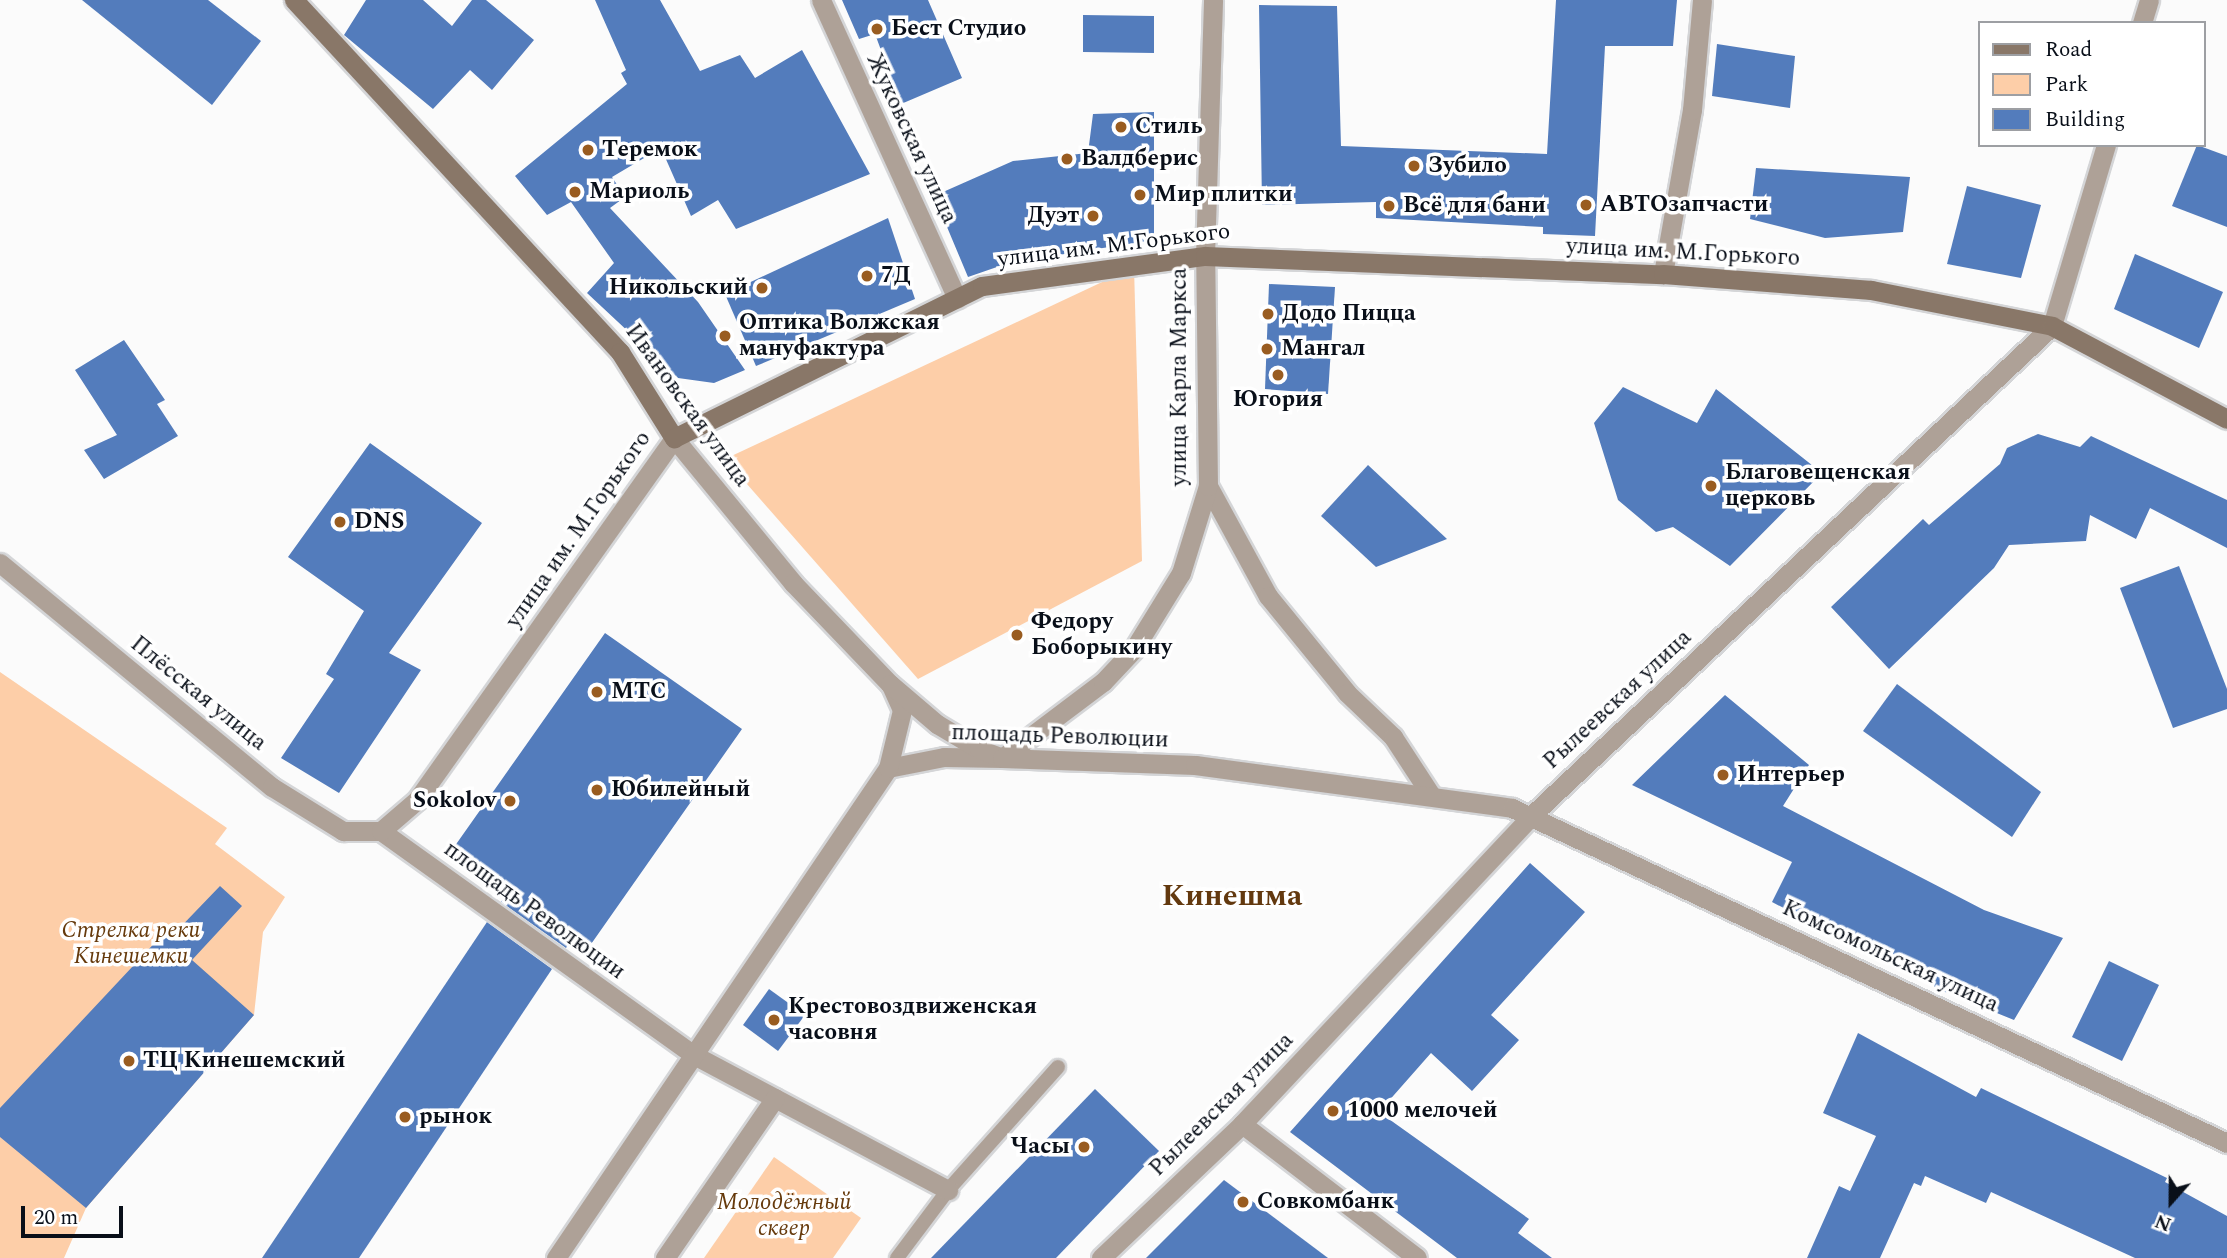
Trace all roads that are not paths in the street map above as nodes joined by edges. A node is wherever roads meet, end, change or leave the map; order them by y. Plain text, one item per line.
1 (294, 0) edge
2 (821, 0) edge
3 (1213, 0) edge
4 (1702, 0) edge
5 (2149, 0) edge
6 (2143, 21) edge
7 (2105, 147) edge
8 (1205, 256) junction
9 (1663, 274) junction
10 (957, 298) junction
11 (2052, 326) junction
12 (2227, 419) edge
13 (674, 438) junction
14 (1208, 486) junction
15 (0, 563) edge
16 (890, 684) junction
17 (1002, 758) junction
18 (888, 768) junction
19 (1431, 795) junction
20 (1532, 815) junction
21 (380, 831) junction
22 (694, 1055) junction
23 (1058, 1067) dead end
24 (775, 1098) junction
25 (1242, 1124) junction
26 (2227, 1143) edge
27 (948, 1190) junction
28 (556, 1258) edge
29 (665, 1258) edge
30 (897, 1258) edge
31 (1101, 1258) edge
32 (1417, 1258) edge

1 - 13 main road, Ивановская улица
2 - 10 street, Жуковская улица
3 - 8 street, улица Карла Маркса
4 - 9 street
5 - 6 street
7 - 11 street
8 - 9 main road, улица им. М.Горького
8 - 10 main road, улица им. М.Горького
8 - 14 street, улица Карла Маркса
9 - 11 main road, улица им. М.Горького
10 - 13 main road, улица им. М.Горького
11 - 12 main road, улица им. М.Горького
11 - 20 street, Рылеевская улица
13 - 16 street, Ивановская улица
13 - 21 street, улица им. М.Горького
14 - 17 street, улица Карла Маркса
14 - 19 street
15 - 21 street, Плёсская улица
16 - 17 street, Ивановская улица
16 - 18 street
17 - 18 street, площадь Революции
17 - 19 street, площадь Революции
18 - 22 street
19 - 20 street, площадь Революции
20 - 25 street, Рылеевская улица
20 - 26 street, Комсомольская улица
21 - 22 street, площадь Революции
22 - 24 street, площадь Революции
22 - 28 street
23 - 27 lane
24 - 27 street, площадь Революции
24 - 29 street
25 - 31 street, Рылеевская улица
25 - 32 street
27 - 30 lane

